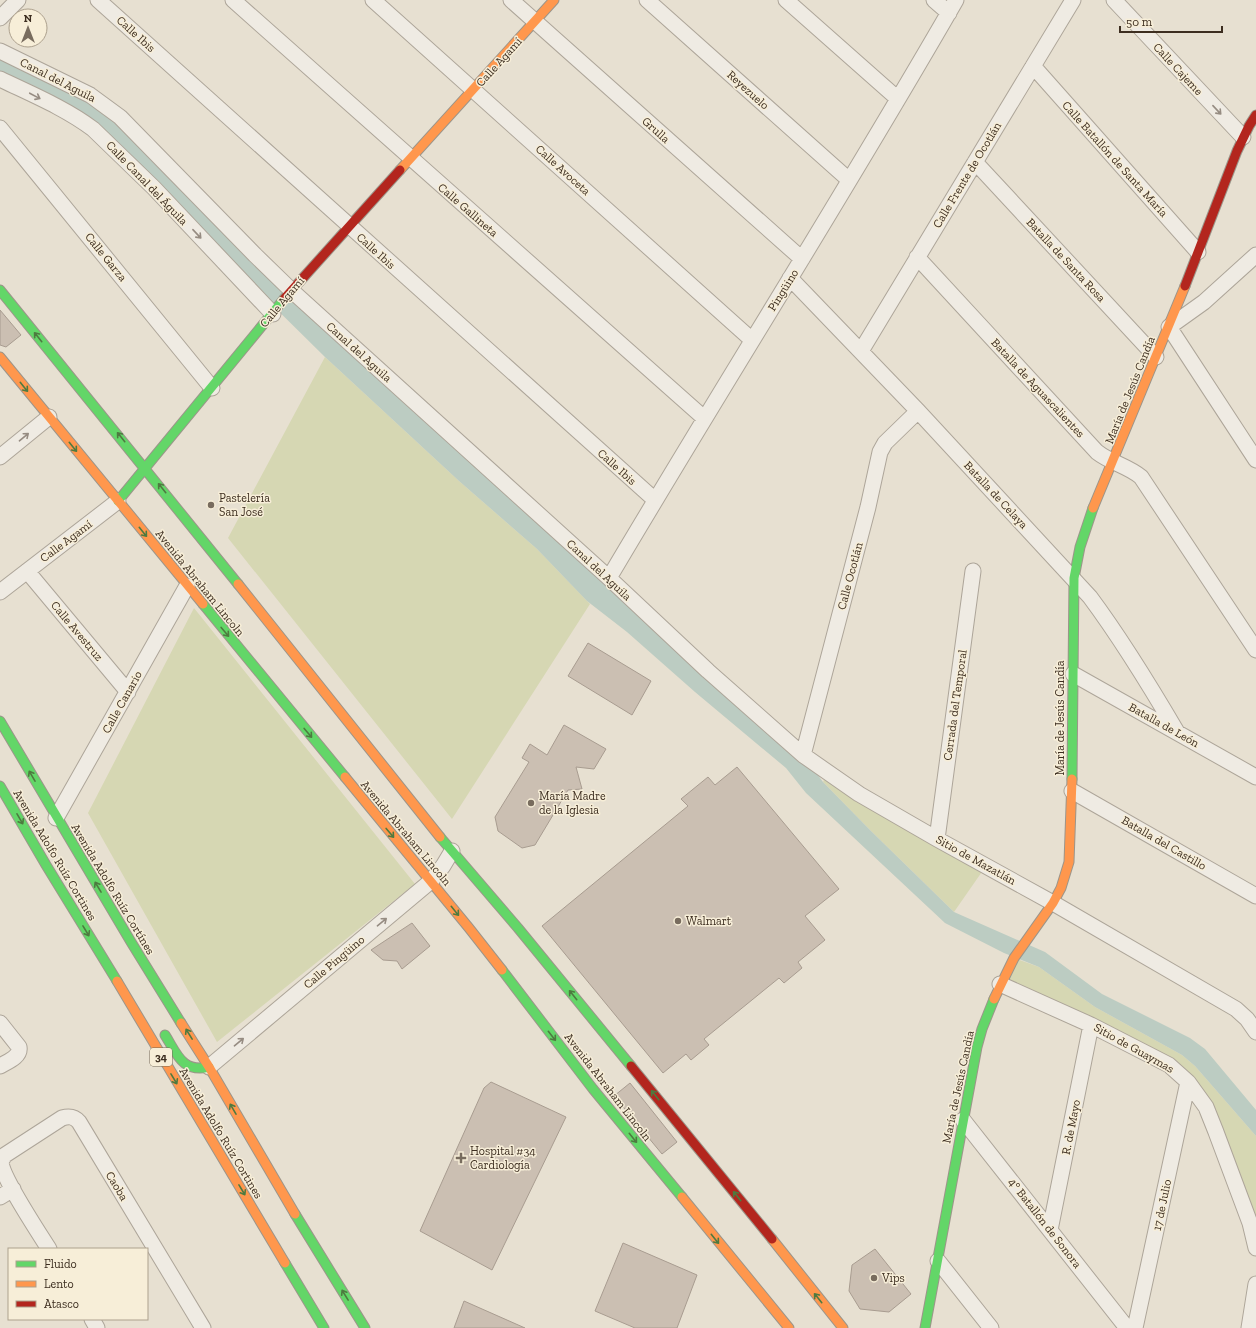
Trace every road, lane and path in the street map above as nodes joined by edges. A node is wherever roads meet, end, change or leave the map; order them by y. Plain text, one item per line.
1 (18, 0) edge
2 (98, 0) edge
3 (233, 0) edge
4 (374, 0) edge
5 (511, 0) edge
6 (554, 0) edge
7 (647, 0) edge
8 (786, 0) edge
9 (934, 0) edge
10 (956, 0) edge
11 (1072, 0) edge
12 (1114, 0) edge
13 (949, 13) junction
14 (0, 18) edge
15 (535, 21) junction
16 (0, 51) edge
17 (1033, 66) junction
18 (0, 79) edge
19 (474, 90) junction
20 (898, 99) junction
21 (1256, 115) edge
22 (0, 128) edge
23 (1242, 137) junction
24 (411, 159) junction
25 (975, 162) junction
26 (849, 180) junction
27 (350, 227) junction
28 (1198, 252) junction
29 (917, 257) junction
30 (802, 259) junction
31 (1255, 260) edge
32 (790, 278) junction
33 (0, 290) edge
34 (289, 293) junction
35 (275, 312) junction
36 (1169, 327) junction
37 (752, 340) junction
38 (861, 351) junction
39 (0, 357) edge
40 (1156, 357) junction
41 (212, 388) junction
42 (918, 412) junction
43 (49, 417) junction
44 (704, 418) junction
45 (0, 457) edge
46 (1256, 460) edge
47 (1113, 462) junction
48 (145, 468) junction
49 (655, 500) junction
50 (118, 501) junction
51 (27, 571) junction
52 (973, 571) dead end
53 (608, 578) junction
54 (1074, 578) junction
55 (187, 586) junction
56 (0, 592) edge
57 (1256, 650) edge
58 (708, 671) joint
59 (1073, 674) junction
60 (128, 692) junction
61 (0, 721) edge
62 (1177, 732) junction
63 (803, 755) junction
64 (1256, 777) edge
65 (0, 786) edge
66 (1072, 791) junction
67 (56, 818) junction
68 (937, 839) junction
69 (452, 851) junction
70 (431, 881) junction
71 (1256, 896) edge
72 (1053, 902) junction
73 (1000, 984) junction
74 (131, 1004) junction
75 (149, 1014) dead end
76 (0, 1023) edge
77 (1091, 1025) junction
78 (161, 1029) dead end
79 (1256, 1032) edge
80 (0, 1066) edge
81 (209, 1067) junction
82 (1188, 1082) junction
83 (963, 1120) junction
84 (13, 1190) junction
85 (0, 1197) edge
86 (1050, 1230) junction
87 (48, 1248) edge
88 (1256, 1248) edge
89 (938, 1260) junction
90 (1256, 1284) edge
91 (1252, 1325) edge
92 (203, 1328) edge
93 (324, 1328) edge
94 (365, 1328) edge
95 (788, 1328) edge
96 (843, 1328) edge
97 (925, 1328) edge
98 (991, 1328) edge
99 (1127, 1328) edge
100 (1136, 1328) edge

1 - 14 street
2 - 27 street, Calle Ibis
3 - 24 street, Calle Gallineta
4 - 19 street, Calle Avoceta
5 - 15 street, Grulla
6 - 15 main road, Calle Agamí
7 - 26 street, Reyezuelo
8 - 20 street
9 - 13 street
10 - 13 street, Pingüino
11 - 17 street, Calle Frente de Ocotlán
12 -> 23 street, Calle Cajeme
13 - 20 street, Pingüino
15 - 19 main road, Calle Agamí
15 - 30 street, Grulla
16 - 34 street, Canal del Aguila
17 - 25 street, Calle Frente de Ocotlán
17 - 28 street, Calle Batallón de Santa María
18 -> 35 street, Calle Canal del Águila
19 - 24 main road, Calle Agamí
19 - 37 street, Calle Avoceta
20 - 26 street, Pingüino
21 - 23 main road, María de Jesús Candía
22 - 41 street, Calle Garza
23 - 28 main road, María de Jesús Candía
24 - 27 main road, Calle Agamí
24 - 44 street, Calle Gallineta
25 - 29 street, Calle Frente de Ocotlán
25 - 40 street, Batalla de Santa Rosa
26 - 30 street, Pingüino
27 - 34 main road, Calle Agamí
27 - 49 street, Calle Ibis
28 - 36 main road, María de Jesús Candía
29 - 38 street, Calle Frente de Ocotlán
29 - 47 street, Batalla de Aguascalientes
30 - 32 street, Pingüino
31 - 36 street
32 - 37 street, Pingüino
32 - 38 street, Batalla de Celaya
48 -> 33 main road
34 - 35 main road, Calle Agamí
34 - 53 street, Canal del Aguila
35 - 41 main road, Calle Agamí
36 - 40 main road, María de Jesús Candía
36 - 46 street
37 - 44 street, Pingüino
38 - 42 street, Batalla de Celaya
39 -> 43 main road, Avenida Abraham Lincoln
40 - 47 main road, María de Jesús Candía
41 - 48 main road, Calle Agamí
42 - 54 street, Batalla de Celaya
42 - 63 street, Calle Ocotlán
45 -> 43 street
43 -> 50 main road, Avenida Abraham Lincoln
44 - 49 street, Pingüino
47 - 54 main road, María de Jesús Candía
47 - 57 street, Batalla de Aguascalientes
48 - 50 main road, Calle Agamí
69 -> 48 main road
49 - 53 street, Pingüino
50 - 51 street, Calle Agamí
50 -> 55 main road, Avenida Abraham Lincoln
51 - 56 street, Calle Agamí
51 - 60 street, Calle Avestruz
52 - 68 street, Cerrada del Temporal
53 - 58 street, Canal del Aguila
54 - 59 main road, María de Jesús Candía
54 - 62 street, Batalla de Celaya
55 - 60 street, Calle Canario
55 -> 70 main road, Avenida Abraham Lincoln
58 - 63 street, Sitio de Mazatlán
59 - 62 street, Batalla de León
59 - 66 main road, María de Jesús Candía
60 - 67 street, Calle Canario
67 -> 61 main road, Avenida Adolfo Ruíz Cortínes
62 - 64 street, Batalla de León
63 - 68 street, Sitio de Mazatlán
65 -> 74 main road, Avenida Adolfo Ruíz Cortines / 34
66 - 71 street, Batalla del Castillo
66 - 72 main road, María de Jesús Candía
81 -> 67 main road, Avenida Adolfo Ruíz Cortínes
68 - 72 street, Sitio de Mazatlán
69 - 70 street, Calle Pingüino
96 -> 69 main road
81 -> 70 street, Calle Pingüino
70 -> 95 main road, Avenida Abraham Lincoln
72 - 73 main road, María de Jesús Candía
72 - 79 street, Sitio de Mazatlán
73 - 77 street, Sitio de Guaymas
73 - 83 main road, María de Jesús Candía
74 - 75 main road
74 -> 93 main road, Avenida Adolfo Ruíz Cortines / 34
76 - 80 street
77 - 82 street, Sitio de Guaymas
77 - 86 street, R. de Mayo
78 - 81 main road
94 -> 81 main road, Avenida Adolfo Ruíz Cortines
82 - 88 street, Sitio de Guaymas
82 - 100 street, 17 de Julio
83 - 86 street, 4° Batallón de Sonora
83 - 89 main road, María de Jesús Candía
84 - 85 street
84 - 87 street
84 - 92 street, Caoba
86 - 99 street, 4° Batallón de Sonora
89 - 97 main road, María de Jesús Candía
89 - 98 street
90 - 91 street

